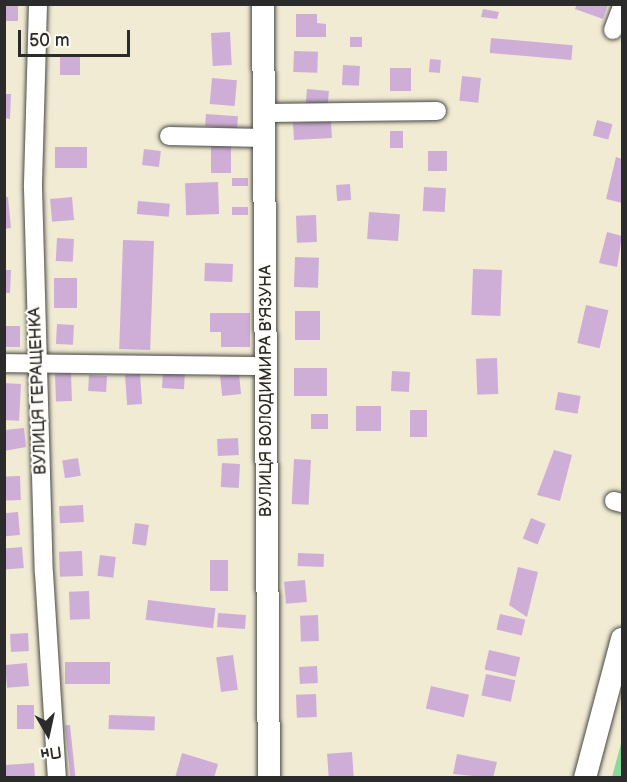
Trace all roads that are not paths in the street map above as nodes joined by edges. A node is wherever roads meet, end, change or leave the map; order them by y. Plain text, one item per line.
1 (38, 4) edge
2 (263, 4) edge
3 (622, 6) edge
4 (613, 30) dead end
5 (437, 111) dead end
6 (265, 113) junction
7 (169, 136) dead end
8 (265, 138) junction
9 (4, 363) edge
10 (39, 363) junction
11 (267, 366) junction
12 (621, 650) edge
13 (57, 777) edge
14 (269, 777) edge
15 (585, 777) edge

1 - 10 street, ВУЛИЦЯ ГЕРАЩЕНКА
2 - 6 main road, ВУЛИЦЯ ВОЛОДИМИРА В'ЯЗУНА
3 - 4 street
5 - 6 street
6 - 8 main road, ВУЛИЦЯ ВОЛОДИМИРА В'ЯЗУНА
7 - 8 street
8 - 11 main road, ВУЛИЦЯ ВОЛОДИМИРА В'ЯЗУНА
9 - 10 street
10 - 11 street
10 - 13 street, ВУЛИЦЯ ГЕРАЩЕНКА
11 - 14 main road, ВУЛИЦЯ ВОЛОДИМИРА В'ЯЗУНА
12 - 15 main road

